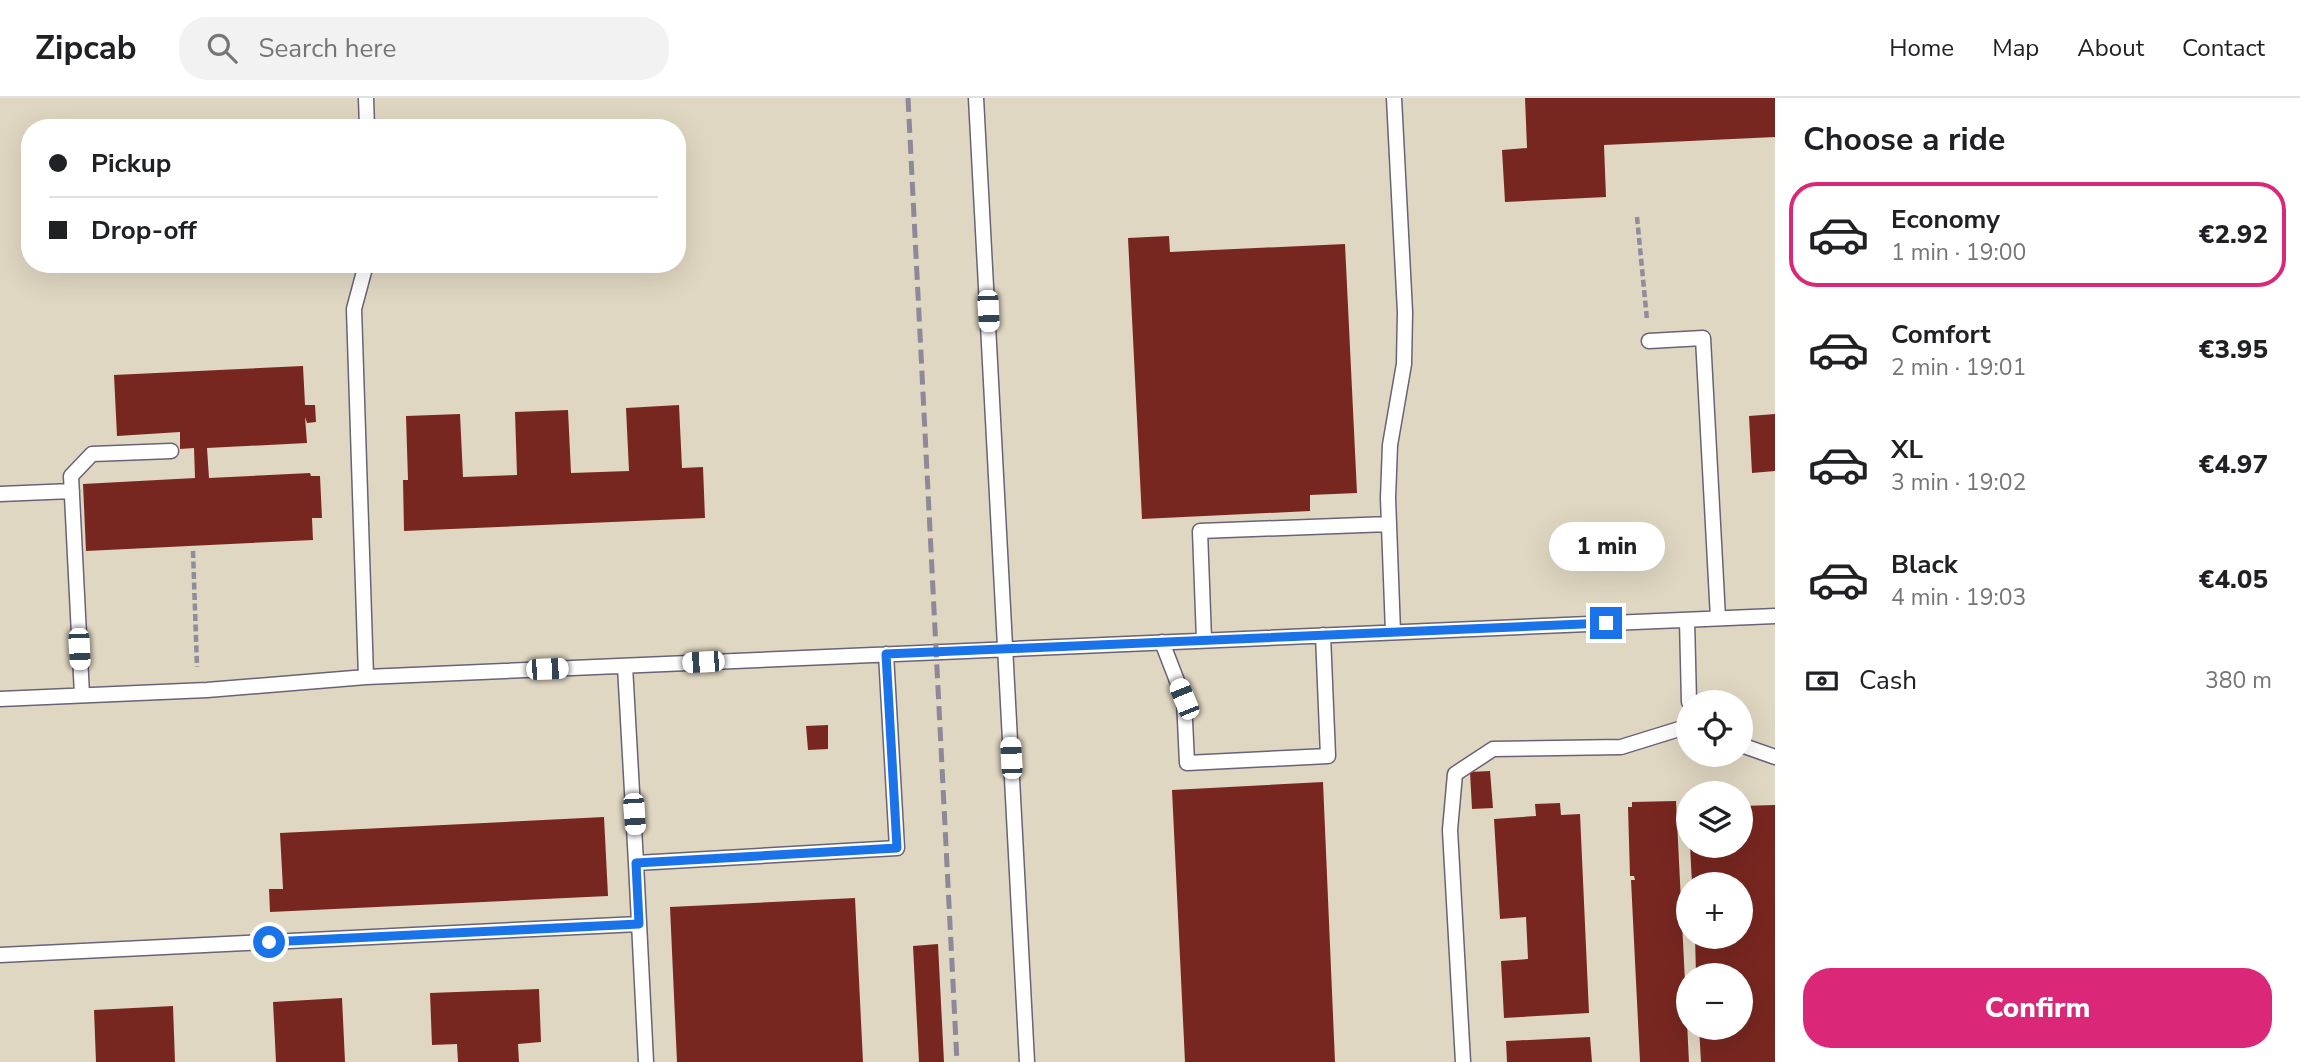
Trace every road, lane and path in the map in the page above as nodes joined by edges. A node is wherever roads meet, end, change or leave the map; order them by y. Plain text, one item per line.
1 (366, 98) edge
2 (976, 98) edge
3 (1394, 98) edge
4 (367, 119) edge
5 (1637, 217) dead end
6 (364, 273) edge
7 (1649, 341) joint
8 (171, 451) dead end
9 (72, 491) junction
10 (0, 494) edge
11 (1389, 524) junction
12 (193, 551) dead end
13 (1775, 616) edge
14 (1718, 618) junction
15 (1686, 620) junction
16 (1393, 632) junction
17 (1323, 635) junction
18 (1204, 640) junction
19 (1162, 642) junction
20 (1005, 649) junction
21 (886, 654) junction
22 (625, 666) junction
23 (197, 667) dead end
24 (366, 677) junction
25 (1689, 690) edge
26 (82, 695) junction
27 (0, 699) edge
28 (1676, 730) edge
29 (1753, 749) edge
30 (1775, 757) edge
31 (636, 863) junction
32 (639, 924) junction
33 (0, 955) edge
34 (646, 1062) edge
35 (1027, 1062) edge
36 (1462, 1062) edge

1 - 4 lane
2 - 20 lane
3 - 11 lane
5 - 7 path
6 - 24 lane
7 - 14 lane
8 - 9 lane
9 - 10 lane
9 - 26 lane
11 - 16 lane
11 - 18 lane
12 - 23 path
13 - 14 lane
14 - 15 lane
15 - 16 lane
15 - 25 lane
16 - 17 lane
17 - 18 lane
17 - 19 lane
18 - 19 lane
19 - 20 lane
20 - 21 lane
20 - 35 lane
21 - 22 lane
21 - 31 lane
22 - 24 lane
22 - 31 lane
24 - 26 lane
26 - 27 lane
28 - 36 lane
29 - 30 lane
31 - 32 lane
32 - 33 lane
32 - 34 lane

